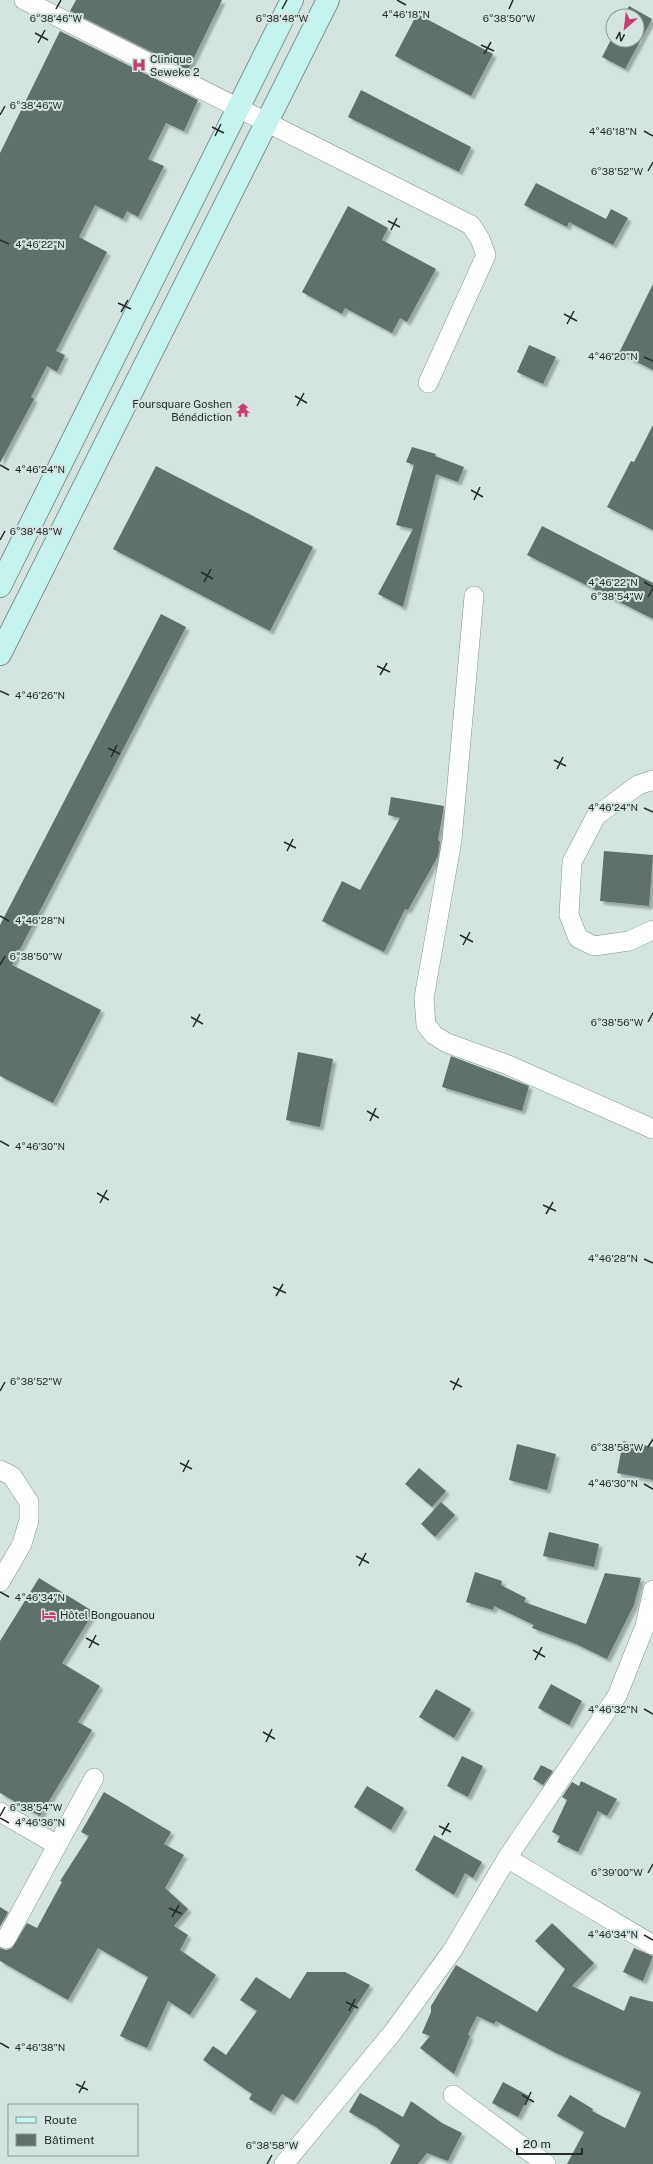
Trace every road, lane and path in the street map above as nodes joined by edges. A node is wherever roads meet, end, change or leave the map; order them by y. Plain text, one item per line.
1 (24, 0) edge
2 (292, 0) edge
3 (328, 0) edge
4 (238, 108) junction
5 (266, 123) junction
6 (428, 383) dead end
7 (0, 586) edge
8 (474, 596) dead end
9 (0, 654) edge
10 (653, 780) edge
11 (653, 930) edge
12 (653, 1128) edge
13 (0, 1470) edge
14 (0, 1582) edge
15 (653, 1590) edge
16 (94, 1778) dead end
17 (0, 1812) edge
18 (57, 1845) junction
19 (506, 1858) junction
20 (6, 1939) dead end
21 (653, 1945) edge
22 (453, 2094) dead end
23 (284, 2164) edge
24 (546, 2164) edge

1 - 4 street
2 - 4 main road
3 - 5 main road
4 - 5 street
4 - 7 main road
5 - 6 street
5 - 9 main road
8 - 12 street
10 - 11 street
13 - 14 street
15 - 19 street
16 - 18 street
17 - 18 street
18 - 20 street
19 - 21 street
19 - 23 street
22 - 24 street

